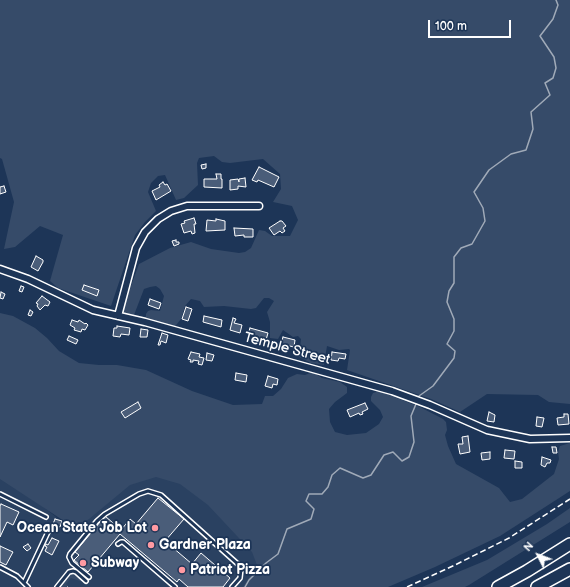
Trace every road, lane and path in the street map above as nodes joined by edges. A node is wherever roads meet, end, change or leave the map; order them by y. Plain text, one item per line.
1 (259, 206) dead end
2 (0, 269) edge
3 (118, 316) junction
4 (570, 438) edge
5 (0, 494) edge
6 (46, 517) dead end
7 (48, 532) dead end
8 (118, 544) dead end
9 (570, 544) edge
10 (108, 556) dead end
11 (113, 560) dead end
12 (0, 567) edge
13 (570, 569) edge
14 (89, 577) dead end
15 (86, 581) dead end
16 (24, 583) junction
17 (28, 587) edge
18 (57, 587) edge
19 (175, 587) edge
20 (232, 587) edge
21 (498, 587) edge
22 (537, 587) edge

1 - 3 street
2 - 3 street, Temple Street
3 - 4 street, Temple Street
5 - 6 lane
7 - 16 lane
8 - 19 lane
9 - 21 highway
10 - 11 path
12 - 16 lane
13 - 22 highway
14 - 20 lane
15 - 18 lane
16 - 17 lane

